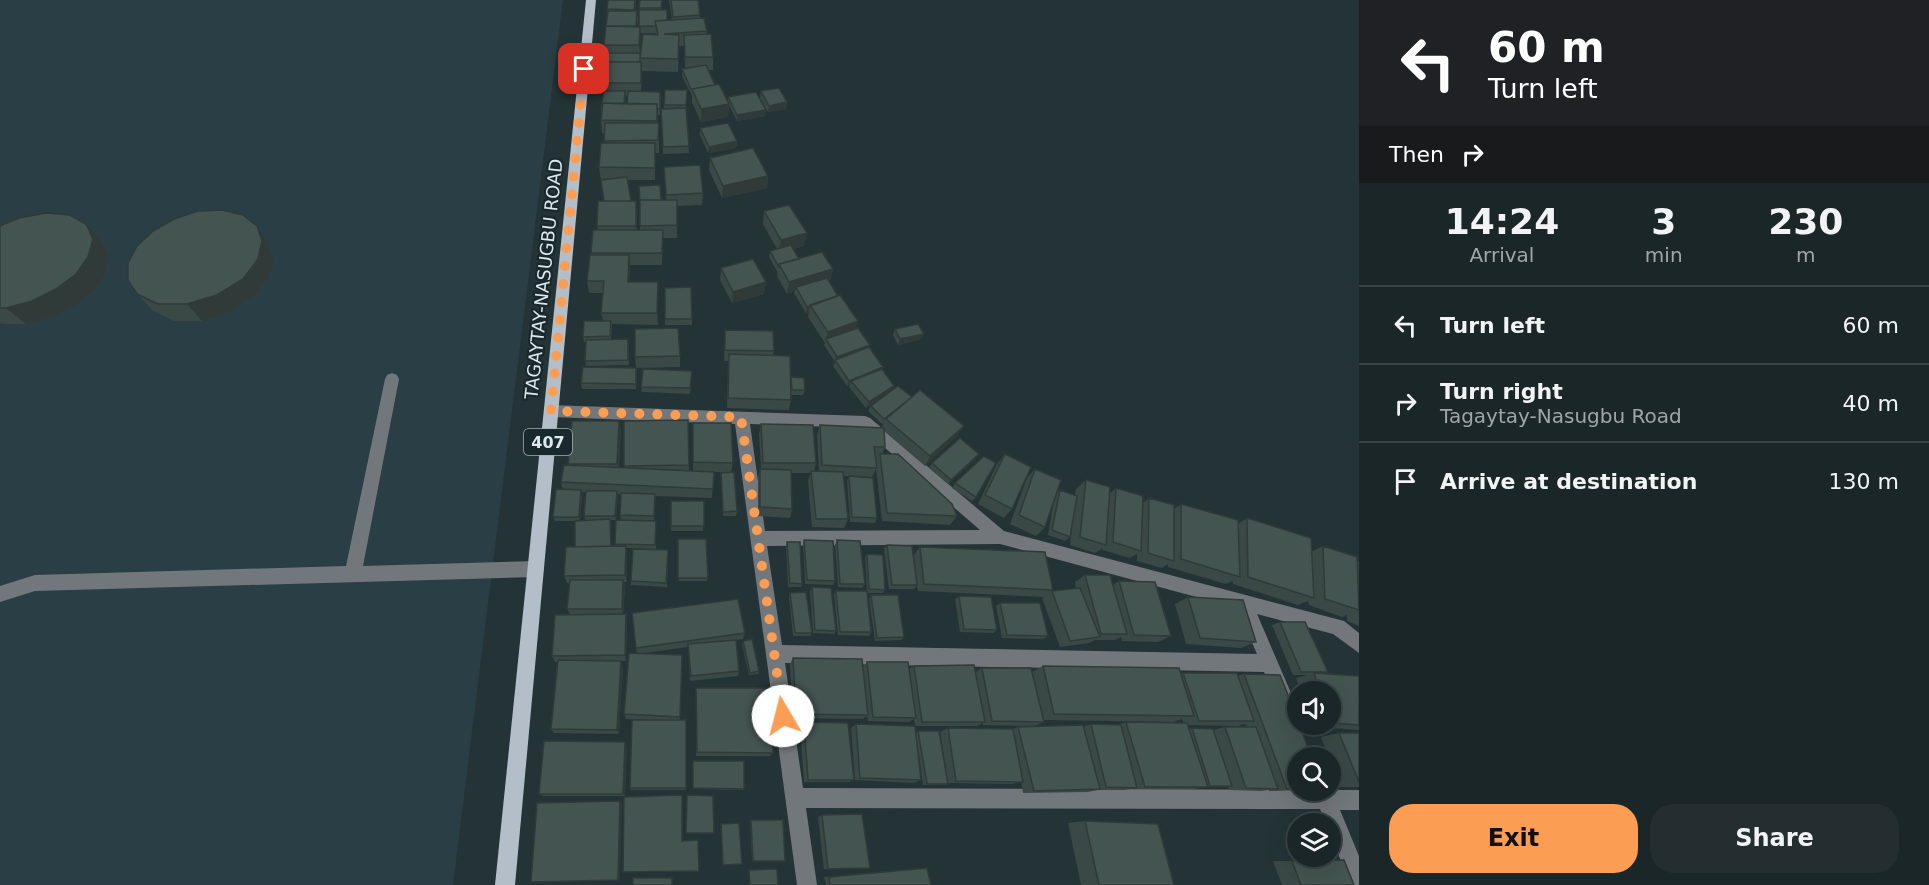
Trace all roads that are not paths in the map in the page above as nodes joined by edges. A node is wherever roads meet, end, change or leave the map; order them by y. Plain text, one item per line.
1 (591, 0) edge
2 (392, 379) dead end
3 (551, 411) junction
4 (741, 417) junction
5 (1000, 537) junction
6 (757, 539) junction
7 (536, 569) junction
8 (353, 575) junction
9 (0, 594) edge
10 (1243, 602) junction
11 (1359, 644) edge
12 (775, 654) junction
13 (1269, 663) junction
14 (1287, 705) edge
15 (1287, 795) edge
16 (1341, 797) edge
17 (795, 798) junction
18 (1359, 800) edge
19 (1326, 801) edge
20 (1359, 880) edge
21 (506, 885) edge
22 (807, 885) edge

1 - 3 main road, TAGAYTAY-NASUGBU ROAD / 407
2 - 8 street
3 - 4 street
3 - 7 main road, TAGAYTAY-NASUGBU ROAD / 407
4 - 5 street
4 - 6 street
5 - 6 street
5 - 10 street
6 - 12 street
7 - 8 street
7 - 21 main road, TAGAYTAY-NASUGBU ROAD / 407
8 - 9 street
10 - 11 street
10 - 13 street
12 - 13 street
12 - 17 street
13 - 14 street
15 - 17 street
16 - 18 street
17 - 22 street
19 - 20 street

